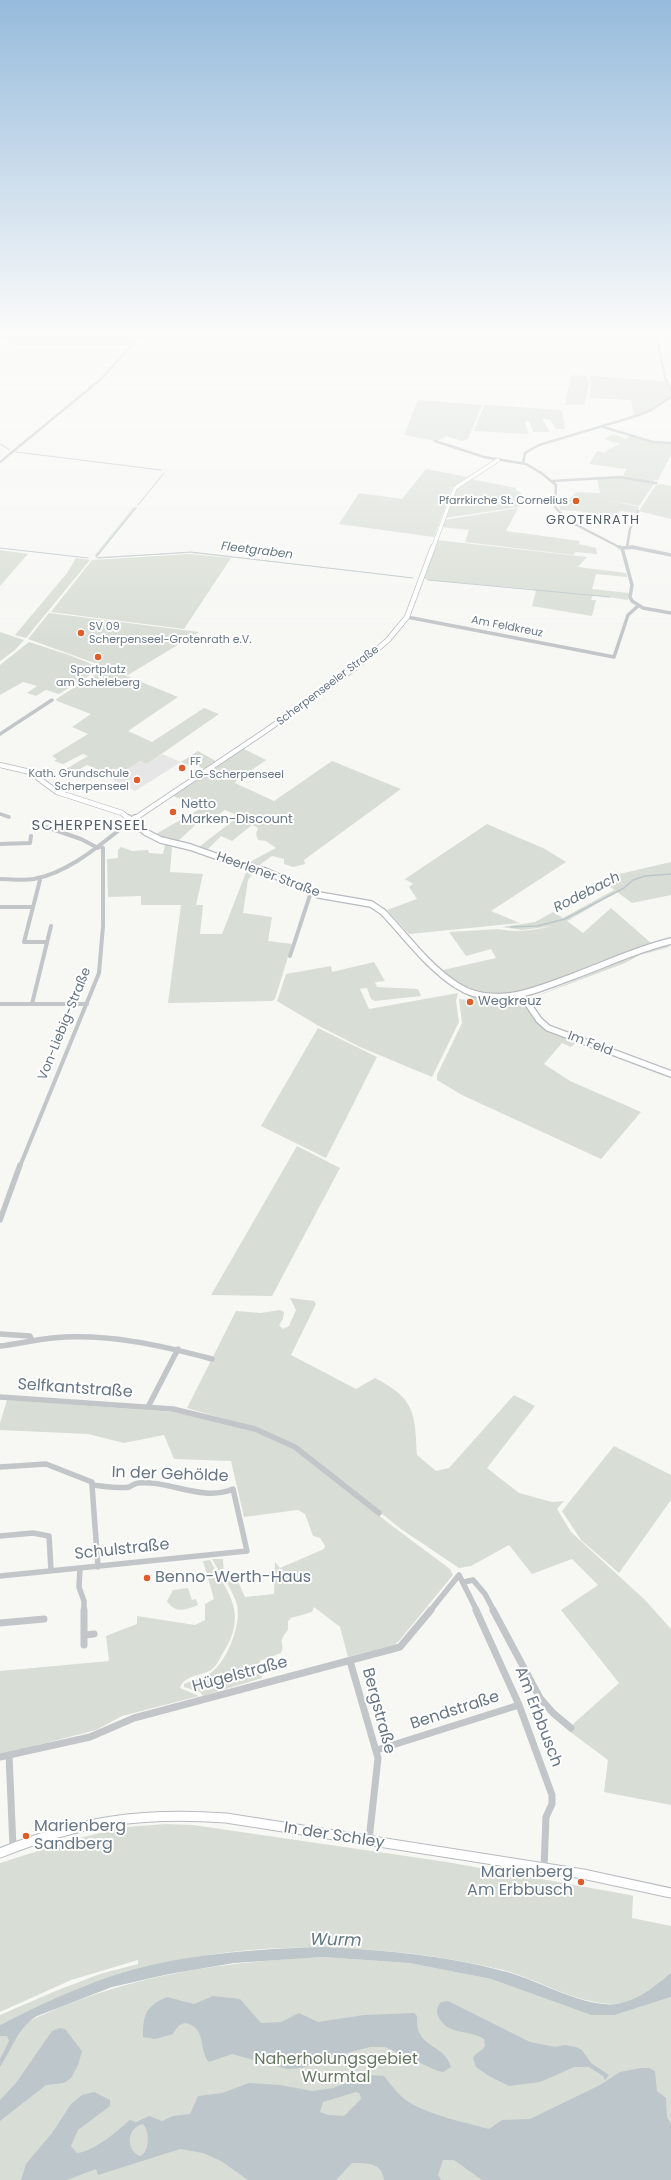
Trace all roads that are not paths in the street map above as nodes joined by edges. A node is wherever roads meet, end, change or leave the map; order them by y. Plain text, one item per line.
1 (30, 438) edge
2 (557, 438) edge
3 (639, 438) edge
4 (435, 441) dead end
5 (671, 443) edge
6 (498, 460) junction
7 (0, 462) edge
8 (523, 463) junction
9 (553, 481) junction
10 (656, 483) dead end
11 (638, 511) dead end
12 (627, 547) junction
13 (622, 548) junction
14 (671, 555) edge
15 (638, 606) junction
16 (671, 613) edge
17 (407, 617) junction
18 (617, 650) junction
19 (603, 655) junction
20 (52, 700) dead end
21 (0, 734) edge
22 (0, 765) edge
23 (0, 814) edge
24 (9, 817) dead end
25 (132, 820) junction
26 (46, 827) dead end
27 (31, 836) dead end
28 (0, 844) edge
29 (99, 847) junction
30 (38, 878) junction
31 (0, 879) edge
32 (311, 892) junction
33 (0, 907) edge
34 (33, 908) junction
35 (51, 926) dead end
36 (671, 941) edge
37 (47, 942) junction
38 (290, 956) dead end
39 (522, 995) junction
40 (0, 1004) edge
41 (32, 1004) junction
42 (87, 1004) junction
43 (671, 1074) edge
44 (0, 1220) edge
45 (0, 1334) edge
46 (32, 1341) junction
47 (0, 1346) edge
48 (178, 1349) junction
49 (212, 1359) dead end
50 (0, 1397) edge
51 (148, 1407) junction
52 (0, 1467) edge
53 (92, 1485) junction
54 (380, 1513) dead end
55 (0, 1536) edge
56 (247, 1551) joint
57 (98, 1567) junction
58 (80, 1568) junction
59 (50, 1570) junction
60 (459, 1575) joint
61 (0, 1576) edge
62 (464, 1582) junction
63 (44, 1619) dead end
64 (0, 1623) edge
65 (94, 1634) dead end
66 (85, 1635) junction
67 (84, 1645) dead end
68 (350, 1661) junction
69 (519, 1705) junction
70 (571, 1728) dead end
71 (377, 1750) junction
72 (9, 1755) junction
73 (0, 1757) edge
74 (369, 1840) junction
75 (14, 1847) junction
76 (0, 1853) edge
77 (544, 1868) junction
78 (671, 1893) edge

1 - 7 street
2 - 8 street
3 - 5 street
4 - 6 street
6 - 8 street
6 - 17 street, Scherpenseeler Straße
8 - 9 street
9 - 10 street
9 - 13 street
11 - 12 street
12 - 13 street
12 - 14 street
13 - 15 street
15 - 16 street
15 - 18 street, Am Feldkreuz
17 - 19 street, Am Feldkreuz
17 - 25 street, Scherpenseeler Straße
18 - 19 street
18 - 19 street, Am Feldkreuz
20 - 21 street
22 - 25 street, Heerlener Straße
23 - 24 street
25 - 29 street
25 - 32 street, Heerlener Straße
26 - 29 street
27 - 28 street
29 - 30 street
29 - 42 street, Von-Liebig-Straße
30 - 31 street
30 - 34 street
32 - 38 street
32 - 39 street, Heerlener Straße
33 - 34 street
34 - 37 street
35 - 37 street
36 - 39 street, Heerlener Straße
37 - 41 street
39 - 43 street, Im Feld
40 - 41 street
41 - 42 street
42 - 44 street, Von-Liebig-Straße
45 - 46 street
46 - 47 street
46 - 48 street
48 - 49 street
48 - 51 street
50 - 51 street, Selfkantstraße
51 - 54 street, Selfkantstraße
52 - 53 street, In der Gehölde
53 - 56 street, In der Gehölde
53 - 57 street, In der Gehölde
55 - 59 street
56 - 57 street, Schulstraße
57 - 58 street, Schulstraße
58 - 59 street, Schulstraße
58 - 66 street
59 - 61 street, Schulstraße
60 - 62 street, Am Erbbusch
60 - 68 street, Hügelstraße
62 - 69 street, Am Erbbusch
62 - 70 street, Am Erbbusch
63 - 64 street
65 - 66 street
66 - 67 street
68 - 71 street, Bergstraße
68 - 72 street, Hügelstraße
69 - 71 street, Bendstraße
69 - 77 street, Am Erbbusch
71 - 74 street, Bergstraße
72 - 73 street, Hügelstraße
72 - 75 street
74 - 75 street, In der Schley
74 - 77 street, In der Schley
75 - 76 street, In der Schley
77 - 78 street, In der Schley

